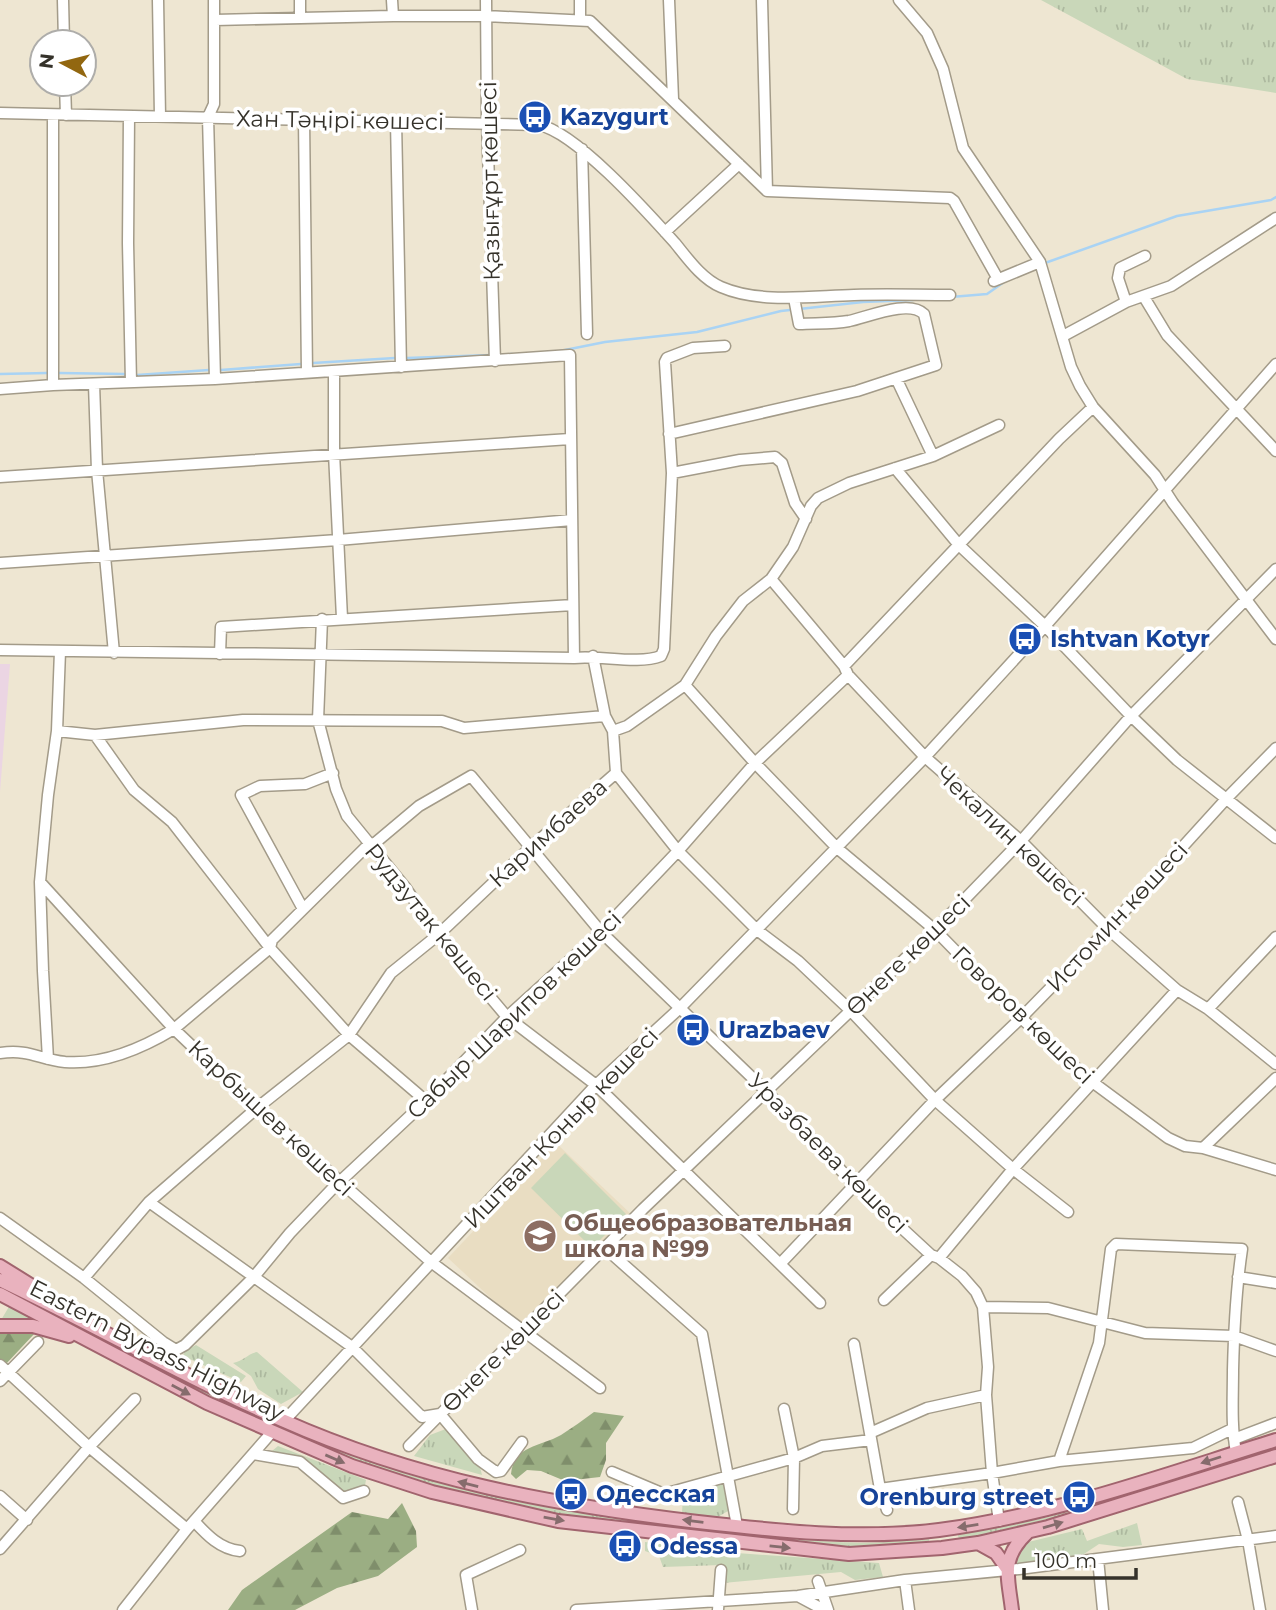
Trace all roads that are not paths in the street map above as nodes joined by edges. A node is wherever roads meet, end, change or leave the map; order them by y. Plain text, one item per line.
1 (63, 0) edge
2 (158, 0) edge
3 (214, 0) edge
4 (300, 0) edge
5 (392, 0) edge
6 (486, 0) edge
7 (580, 0) edge
8 (669, 0) edge
9 (762, 0) edge
10 (900, 0) edge
11 (393, 16) junction
12 (486, 16) junction
13 (300, 18) junction
14 (580, 19) junction
15 (215, 20) junction
16 (64, 28) edge
17 (65, 98) edge
18 (673, 99) junction
19 (0, 113) edge
20 (53, 115) junction
21 (66, 115) junction
22 (129, 117) junction
23 (160, 117) junction
24 (208, 117) junction
25 (304, 119) junction
26 (396, 121) junction
27 (487, 122) junction
28 (582, 149) junction
29 (739, 164) junction
30 (767, 191) junction
31 (1276, 218) edge
32 (665, 232) junction
33 (1145, 256) dead end
34 (1040, 263) junction
35 (950, 295) dead end
36 (1144, 297) junction
37 (1126, 302) junction
38 (796, 307) junction
39 (587, 334) dead end
40 (1063, 336) junction
41 (725, 346) dead end
42 (495, 361) junction
43 (1276, 364) edge
44 (401, 367) junction
45 (334, 371) junction
46 (307, 373) junction
47 (896, 378) junction
48 (215, 379) junction
49 (131, 383) junction
50 (94, 384) junction
51 (53, 385) junction
52 (0, 389) edge
53 (1093, 407) junction
54 (1237, 409) junction
55 (999, 425) dead end
56 (669, 434) junction
57 (570, 439) junction
58 (1276, 451) edge
59 (334, 453) junction
60 (933, 456) junction
61 (895, 468) junction
62 (97, 470) junction
63 (672, 473) junction
64 (0, 477) edge
65 (1165, 490) junction
66 (806, 519) junction
67 (572, 520) junction
68 (338, 540) junction
69 (959, 545) junction
70 (105, 557) junction
71 (0, 563) edge
72 (1276, 569) edge
73 (771, 579) junction
74 (1246, 601) junction
75 (573, 605) junction
76 (342, 618) junction
77 (322, 619) junction
78 (1045, 626) junction
79 (1276, 639) edge
80 (0, 650) edge
81 (60, 651) junction
82 (114, 653) junction
83 (220, 654) junction
84 (322, 656) junction
85 (593, 656) junction
86 (574, 658) junction
87 (846, 671) junction
88 (685, 685) junction
89 (605, 716) junction
90 (1131, 716) junction
91 (318, 720) junction
92 (57, 731) junction
93 (613, 731) junction
94 (95, 735) junction
95 (1276, 748) edge
96 (925, 757) junction
97 (755, 763) junction
98 (616, 773) junction
99 (333, 774) junction
100 (1227, 798) junction
101 (1276, 838) edge
102 (1021, 841) junction
103 (369, 844) junction
104 (530, 848) junction
105 (837, 848) junction
106 (678, 851) junction
107 (40, 882) junction
108 (303, 909) junction
109 (1108, 929) junction
110 (757, 930) junction
111 (935, 930) junction
112 (601, 932) junction
113 (439, 935) junction
114 (1276, 937) edge
115 (270, 948) junction
116 (1177, 989) junction
117 (681, 1007) junction
118 (1208, 1009) junction
119 (851, 1011) junction
120 (507, 1017) junction
121 (1021, 1018) junction
122 (174, 1029) junction
123 (349, 1035) junction
124 (0, 1053) edge
125 (48, 1059) junction
126 (1276, 1064) edge
127 (1276, 1078) edge
128 (1091, 1081) junction
129 (596, 1085) junction
130 (766, 1092) junction
131 (935, 1100) junction
132 (426, 1101) junction
133 (257, 1108) junction
134 (1203, 1148) junction
135 (1013, 1169) junction
136 (1276, 1170) edge
137 (683, 1171) junction
138 (340, 1183) junction
139 (854, 1184) junction
140 (149, 1202) junction
141 (1068, 1213) dead end
142 (0, 1218) edge
143 (605, 1248) junction
144 (935, 1257) junction
145 (431, 1262) junction
146 (780, 1264) junction
147 (0, 1266) edge
148 (1238, 1277) junction
149 (84, 1278) junction
150 (253, 1278) junction
151 (0, 1280) edge
152 (1276, 1283) edge
153 (0, 1294) edge
154 (884, 1300) dead end
155 (820, 1303) dead end
156 (984, 1307) junction
157 (83, 1320) junction
158 (1102, 1324) junction
159 (0, 1326) edge
160 (523, 1331) junction
161 (1234, 1336) junction
162 (38, 1342) dead end
163 (854, 1344) dead end
164 (352, 1347) junction
165 (1276, 1351) edge
166 (121, 1358) junction
167 (4, 1368) edge
168 (0, 1381) edge
169 (600, 1388) dead end
170 (986, 1395) junction
171 (135, 1399) dead end
172 (784, 1409) dead end
173 (440, 1414) junction
174 (284, 1421) junction
175 (1276, 1423) edge
176 (272, 1433) junction
177 (870, 1437) junction
178 (1234, 1440) junction
179 (1276, 1440) edge
180 (522, 1441) dead end
181 (409, 1446) dead end
182 (89, 1447) junction
183 (253, 1454) junction
184 (1276, 1456) edge
185 (794, 1458) junction
186 (1059, 1461) junction
187 (612, 1472) dead end
188 (992, 1473) junction
189 (729, 1476) junction
190 (880, 1489) junction
191 (364, 1491) dead end
192 (0, 1496) edge
193 (1238, 1502) dead end
194 (793, 1509) dead end
195 (887, 1510) dead end
196 (27, 1520) junction
197 (999, 1521) junction
198 (190, 1525) junction
199 (737, 1526) junction
200 (1028, 1532) junction
201 (1276, 1536) edge
202 (1248, 1540) junction
203 (978, 1543) junction
204 (0, 1549) edge
205 (520, 1550) dead end
206 (240, 1551) dead end
207 (1098, 1559) junction
208 (721, 1570) dead end
209 (1008, 1570) junction
210 (905, 1580) junction
211 (818, 1581) dead end
212 (822, 1592) junction
213 (798, 1596) junction
214 (718, 1605) edge
215 (123, 1610) edge
216 (472, 1610) edge
217 (576, 1610) edge
218 (826, 1610) edge
219 (909, 1610) edge
220 (1012, 1610) edge
221 (1103, 1610) edge
222 (1260, 1610) edge

1 - 16 street
2 - 23 street
3 - 15 street
4 - 13 street
5 - 11 street
6 - 12 street, Қазығұрт көшесі
7 - 14 street
8 - 18 street
9 - 30 street
10 - 34 street
11 - 12 street
11 - 13 street
12 - 14 street
12 - 27 street, Қазығұрт көшесі
13 - 15 street
14 - 18 street
15 - 24 street
17 - 21 street
18 - 29 street
19 - 20 street, Хан Тәңірі көшесі
20 - 21 street, Хан Тәңірі көшесі
20 - 51 street
21 - 22 street, Хан Тәңірі көшесі
22 - 23 street, Хан Тәңірі көшесі
22 - 49 street
23 - 24 street, Хан Тәңірі көшесі
24 - 25 street, Хан Тәңірі көшесі
24 - 48 street
25 - 26 street, Хан Тәңірі көшесі
25 - 46 street
26 - 27 street, Хан Тәңірі көшесі
26 - 44 street
27 - 28 street, Хан Тәңірі көшесі
27 - 42 street, Қазығұрт көшесі
28 - 32 street, Хан Тәңірі көшесі
28 - 39 street
29 - 30 street
29 - 32 street
30 - 34 street
31 - 36 street
32 - 38 street, Хан Тәңірі көшесі
33 - 37 street
34 - 40 street
35 - 38 street, Хан Тәңірі көшесі
36 - 37 street
36 - 54 street
37 - 40 street
38 - 47 street
40 - 53 street
41 - 56 street
42 - 44 street
42 - 57 street
43 - 54 street, Иштван Коныр көшесі
44 - 45 street
45 - 46 street
45 - 59 street
46 - 48 street
47 - 56 street
47 - 60 street
48 - 49 street
49 - 50 street
50 - 51 street
50 - 62 street
51 - 52 street
53 - 65 street
53 - 69 street, Сабыр Шарипов көшесі
54 - 58 street
54 - 65 street, Иштван Коныр көшесі
55 - 60 street
56 - 63 street
57 - 59 street
57 - 67 street
59 - 62 street
59 - 68 street
60 - 61 street
61 - 66 street
61 - 69 street
62 - 64 street
62 - 70 street
63 - 66 street
63 - 85 street
65 - 74 street
65 - 78 street, Иштван Коныр көшесі
66 - 73 street
67 - 68 street
67 - 75 street
68 - 70 street
68 - 76 street
69 - 78 street
69 - 87 street, Сабыр Шарипов көшесі
70 - 71 street
70 - 82 street
72 - 74 street, Өнеге көшесі
73 - 87 street, Чекалин көшесі
73 - 88 street
74 - 79 street
74 - 90 street, Өнеге көшесі
75 - 76 street
75 - 86 street
76 - 77 street
77 - 83 street
77 - 84 street, Рудзутак көшесі
78 - 90 street
78 - 96 street, Иштван Коныр көшесі
80 - 81 street
81 - 82 street
81 - 92 street
82 - 83 street
83 - 84 street
84 - 86 street
84 - 91 street, Рудзутак көшесі
85 - 86 street
85 - 89 street
87 - 96 street, Чекалин көшесі
87 - 97 street, Сабыр Шарипов көшесі
88 - 93 street
88 - 97 street, Говоров көшесі
89 - 91 street
89 - 93 street
90 - 100 street
90 - 102 street, Өнеге көшесі
91 - 94 street
91 - 99 street, Рудзутак көшесі
92 - 94 street
92 - 107 street
93 - 98 street, Каримбаева
94 - 115 street
95 - 100 street, Истомин көшесі
96 - 102 street, Чекалин көшесі
96 - 105 street, Иштван Коныр көшесі
97 - 105 street, Говоров көшесі
97 - 106 street, Сабыр Шарипов көшесі
98 - 104 street, Каримбаева
98 - 106 street
99 - 103 street, Рудзутак көшесі
99 - 108 street
100 - 101 street
100 - 109 street, Истомин көшесі
102 - 109 street, Чекалин көшесі
102 - 111 street, Өнеге көшесі
103 - 104 street, Уразбаева көшесі
103 - 108 street
103 - 113 street, Рудзутак көшесі
104 - 112 street, Уразбаева көшесі
104 - 113 street, Каримбаева
105 - 110 street, Иштван Коныр көшесі
105 - 111 street, Говоров көшесі
106 - 110 street
106 - 112 street, Сабыр Шарипов көшесі
107 - 122 street, Карбышев көшесі
107 - 125 street
108 - 115 street
109 - 116 street, Чекалин көшесі
109 - 121 street, Истомин көшесі
110 - 117 street, Иштван Коныр көшесі
110 - 119 street
111 - 119 street, Өнеге көшесі
111 - 121 street, Говоров көшесі
112 - 117 street, Уразбаева көшесі
112 - 120 street, Сабыр Шарипов көшесі
113 - 120 street, Рудзутак көшесі
113 - 123 street, Каримбаева
114 - 118 street
115 - 122 street
115 - 123 street
116 - 118 street, Чекалин көшесі
116 - 128 street
117 - 129 street, Иштван Коныр көшесі
117 - 130 street, Уразбаева көшесі
118 - 126 street, Чекалин көшесі
119 - 130 street, Өнеге көшесі
119 - 131 street
120 - 129 street, Рудзутак көшесі
120 - 132 street, Сабыр Шарипов көшесі
121 - 128 street, Говоров көшесі
121 - 131 street, Истомин көшесі
122 - 125 street
122 - 133 street, Карбышев көшесі
123 - 132 street
123 - 133 street, Каримбаева
124 - 125 street
127 - 134 street
128 - 134 street, Говоров көшесі
128 - 135 street
129 - 137 street, Рудзутак көшесі
129 - 145 street, Иштван Коныр көшесі
130 - 137 street, Өнеге көшесі
130 - 139 street, Уразбаева көшесі
131 - 135 street
131 - 139 street, Истомин көшесі
132 - 138 street, Сабыр Шарипов көшесі
133 - 138 street, Карбышев көшесі
133 - 140 street, Каримбаева
134 - 136 street, Говоров көшесі
135 - 141 street
135 - 144 street
137 - 143 street, Өнеге көшесі
137 - 146 street, Рудзутак көшесі
138 - 145 street, Карбышев көшесі
138 - 150 street, Сабыр Шарипов көшесі
139 - 144 street, Уразбаева көшесі
139 - 146 street, Истомин көшесі
140 - 149 street, Каримбаева
140 - 150 street
142 - 149 street
143 - 160 street, Өнеге көшесі
143 - 189 street
144 - 154 street
144 - 156 street, Уразбаева көшесі
145 - 160 street, Карбышев көшесі
145 - 164 street, Иштван Коныр көшесі
146 - 155 street, Рудзутак көшесі
147 - 157 main road
148 - 152 street
148 - 158 street
148 - 161 street
149 - 150 street, Сабыр Шарипов көшесі
150 - 164 street
151 - 157 main road, Eastern Bypass Highway
153 - 166 main road, Eastern Bypass Highway
156 - 158 street
156 - 170 street
157 - 174 main road, Eastern Bypass Highway
158 - 161 street
158 - 186 street
159 - 166 main road
160 - 169 street, Карбышев көшесі
160 - 173 street, Өнеге көшесі
161 - 165 street
161 - 178 street
162 - 167 street
163 - 177 street
164 - 173 street
164 - 174 street, Иштван Коныр көшесі
166 -> 176 main road, Eastern Bypass Highway
167 - 168 street
167 - 182 street
170 - 177 street
170 - 188 street
171 - 182 street
172 - 185 street
173 - 180 street
173 - 181 street, Өнеге көшесі
199 -> 174 main road, Eastern Bypass Highway
175 - 178 street
176 - 183 street
176 -> 203 main road, Eastern Bypass Highway
177 - 185 street
177 - 190 street
178 - 179 main road, Eastern Bypass Highway
178 - 186 street
178 -> 197 main road, Eastern Bypass Highway
182 - 196 street
182 - 198 street
183 - 191 street
183 - 198 street
200 -> 184 main road, Eastern Bypass Highway
185 - 189 street
185 - 194 street
186 - 188 street
187 - 189 street
188 - 190 street
188 - 197 street
189 - 199 street
190 - 195 street
192 - 196 street
193 - 202 street
196 - 204 street
197 -> 199 main road, Eastern Bypass Highway
198 - 206 street
198 - 215 street
200 - 203 main road, Eastern Bypass Highway
200 - 209 main road
201 - 202 street
202 - 207 street
202 - 222 street
203 - 209 main road
205 - 216 street
207 - 209 street
207 - 221 street
208 - 214 street
209 - 210 street
209 - 220 main road
210 - 212 street
210 - 219 street
211 - 212 street
212 - 213 street
212 - 218 street
213 - 214 street
213 - 218 street
214 - 217 street

